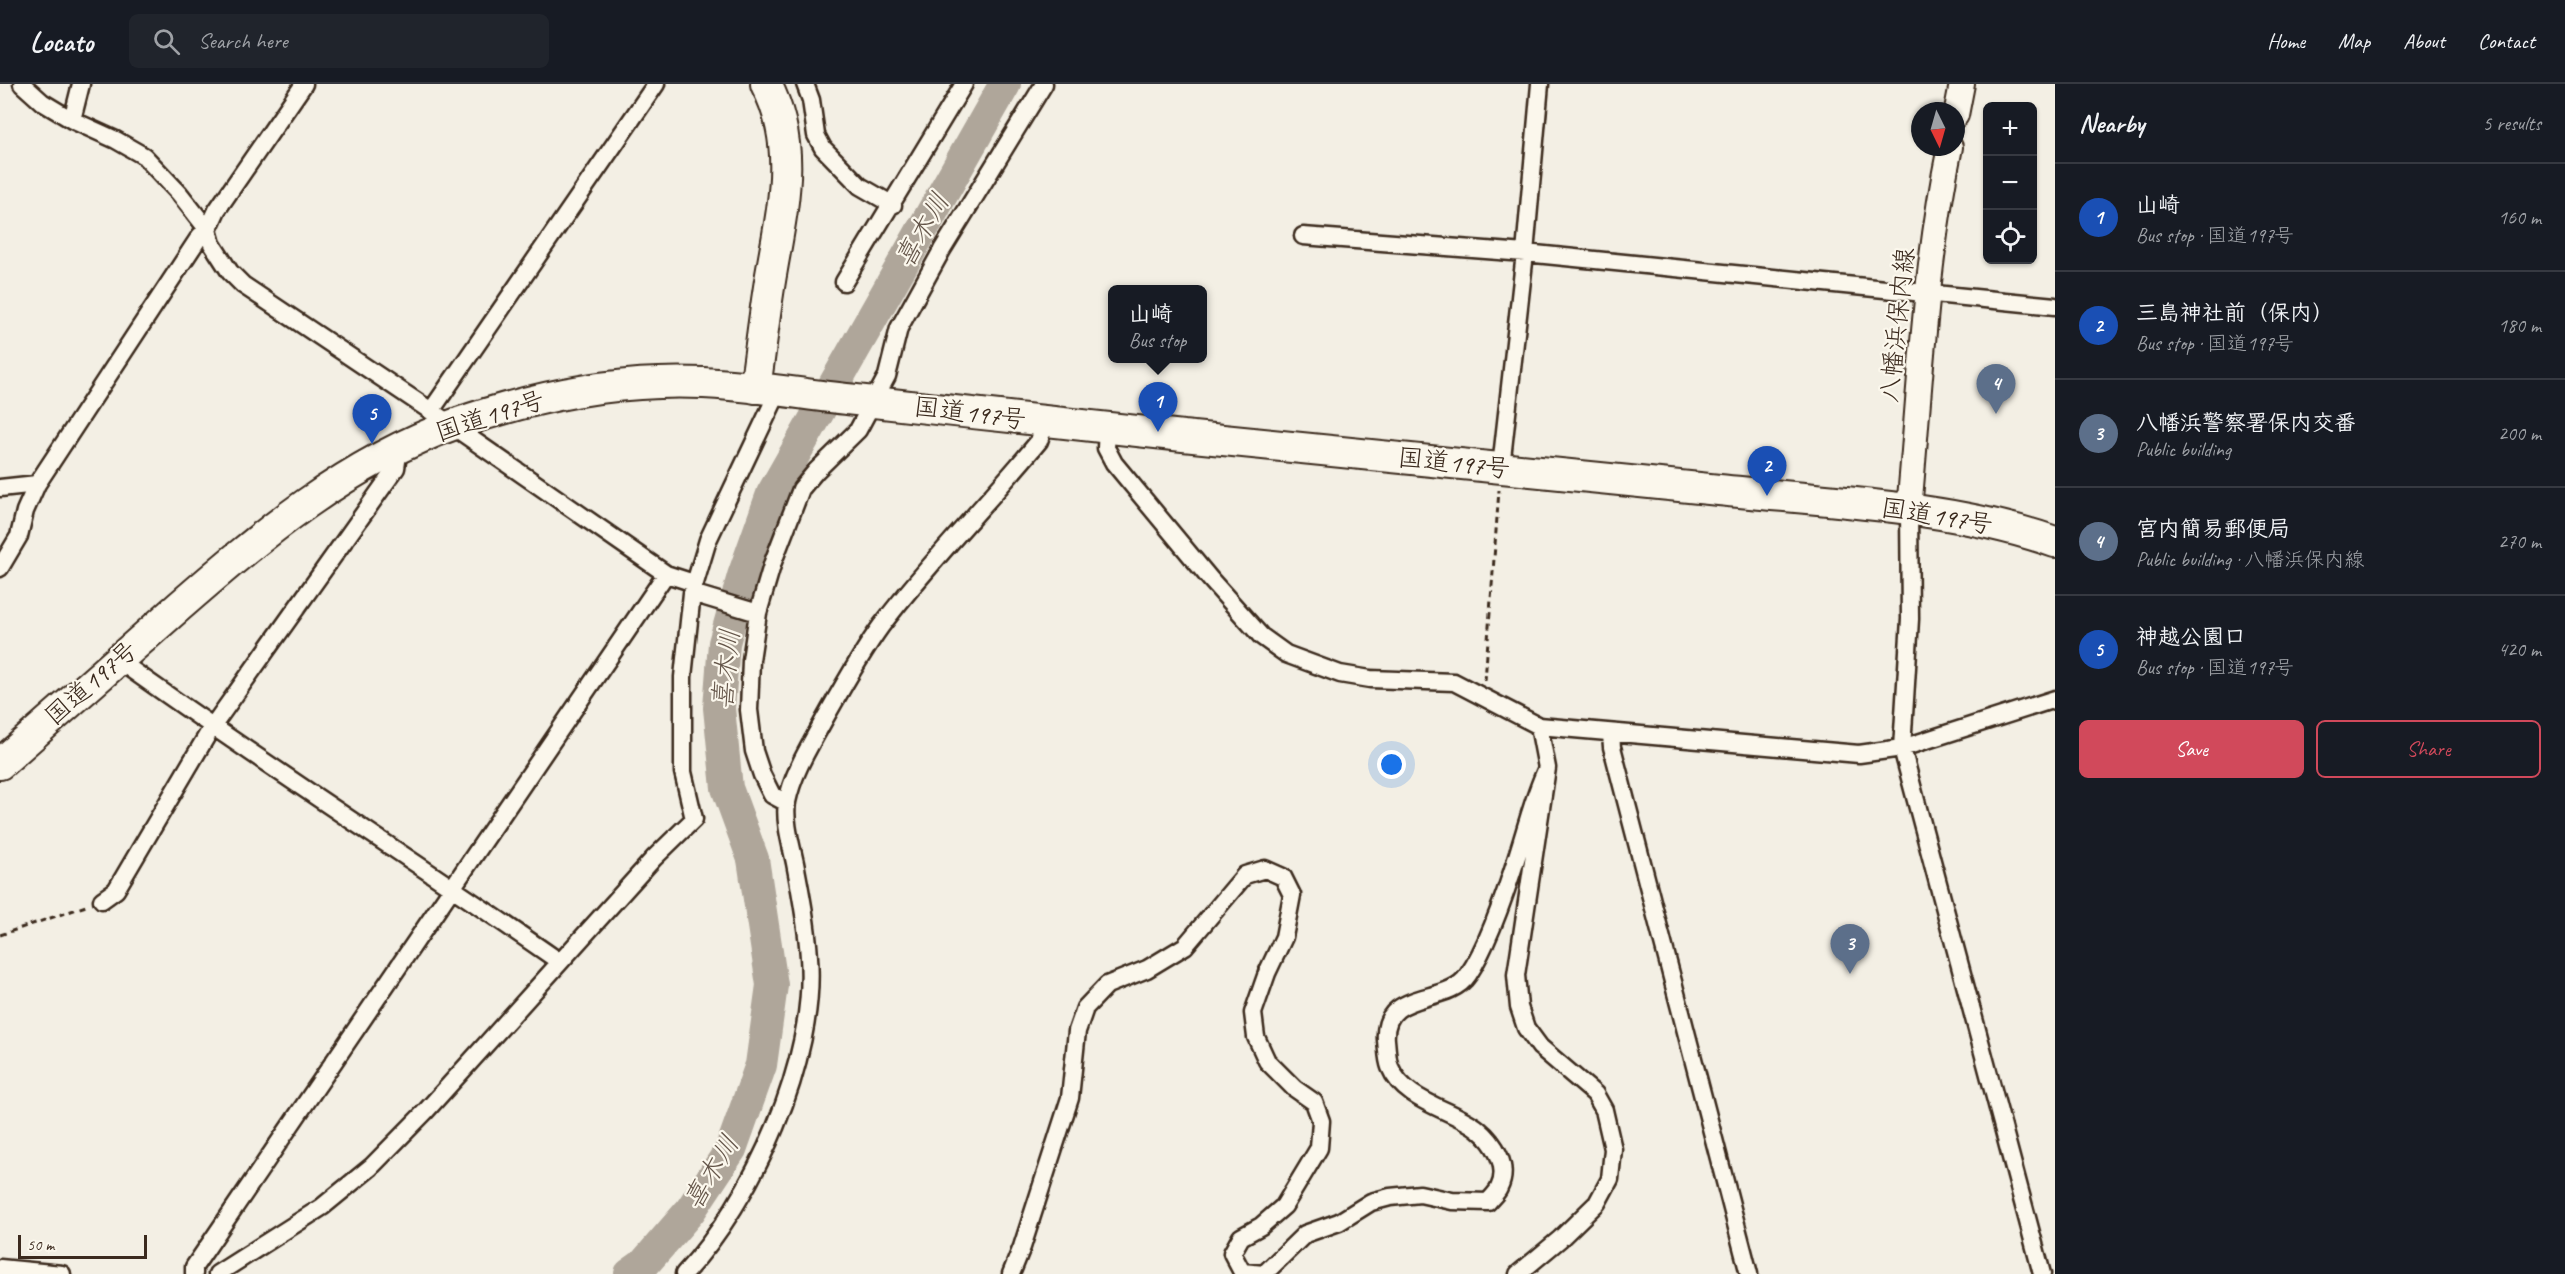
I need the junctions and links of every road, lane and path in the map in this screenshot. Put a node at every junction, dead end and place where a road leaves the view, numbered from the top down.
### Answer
1 (22, 84) edge
2 (81, 84) edge
3 (304, 84) edge
4 (766, 84) edge
5 (805, 84) edge
6 (964, 84) edge
7 (1044, 84) edge
8 (1540, 84) edge
9 (1962, 84) edge
10 (651, 86) edge
11 (1959, 102) edge
12 (72, 120) junction
13 (1948, 156) edge
14 (893, 205) junction
15 (208, 230) junction
16 (1302, 237) dead end
17 (1525, 253) junction
18 (844, 282) dead end
19 (1928, 293) junction
20 (2055, 306) edge
21 (775, 390) junction
22 (866, 401) junction
23 (441, 418) junction
24 (1046, 421) junction
25 (1107, 428) junction
26 (399, 448) junction
27 (1501, 467) junction
28 (37, 484) junction
29 (0, 488) edge
30 (1909, 510) junction
31 (2055, 542) edge
32 (0, 568) edge
33 (666, 574) junction
34 (695, 590) junction
35 (753, 612) junction
36 (118, 660) junction
37 (1484, 696) junction
38 (2055, 699) edge
39 (1539, 726) junction
40 (212, 727) junction
41 (1611, 734) junction
42 (1902, 748) junction
43 (0, 764) edge
44 (1547, 768) junction
45 (787, 803) junction
46 (454, 888) junction
47 (102, 900) joint
48 (0, 935) edge
49 (560, 962) junction
50 (0, 1268) edge
51 (62, 1274) edge
52 (194, 1274) edge
53 (217, 1274) edge
54 (684, 1274) edge
55 (1011, 1274) edge
56 (1518, 1274) edge
57 (1749, 1274) edge
58 (2042, 1274) edge

1 - 12 street
2 - 12 street
3 - 15 street
4 - 21 highway
5 - 14 street
6 - 14 street
7 - 22 street
8 - 17 street
9 - 11 main road
10 - 23 street
12 - 15 street
13 - 19 main road, 八幡浜保内線
14 - 18 street
15 - 23 street
15 - 28 street
16 - 17 street
17 - 19 street
17 - 27 street
19 - 20 street
19 - 30 main road, 八幡浜保内線
21 - 22 highway, 国道197号
21 - 23 highway, 国道197号
21 - 34 street
22 - 24 highway, 国道197号
22 - 35 street
23 - 26 highway, 国道197号
23 - 33 street
24 - 25 highway, 国道197号
24 - 45 street
25 - 27 highway, 国道197号
25 - 37 street
26 - 36 highway, 国道197号
26 - 40 street
27 - 30 highway, 国道197号
27 - 37 path
28 - 29 street
28 - 32 street
30 - 31 highway, 国道197号
30 - 42 street
33 - 34 street
33 - 46 street
34 - 35 street
34 - 49 street
35 - 45 street
36 - 40 street
36 - 43 highway, 国道197号
37 - 39 street
38 - 42 street
39 - 41 street
39 - 44 street
40 - 46 street
40 - 47 street
41 - 42 street
41 - 57 street
42 - 58 street
44 - 55 street
44 - 56 street
45 - 54 street
46 - 49 street
46 - 52 street
47 - 48 path
49 - 53 street
50 - 51 street

